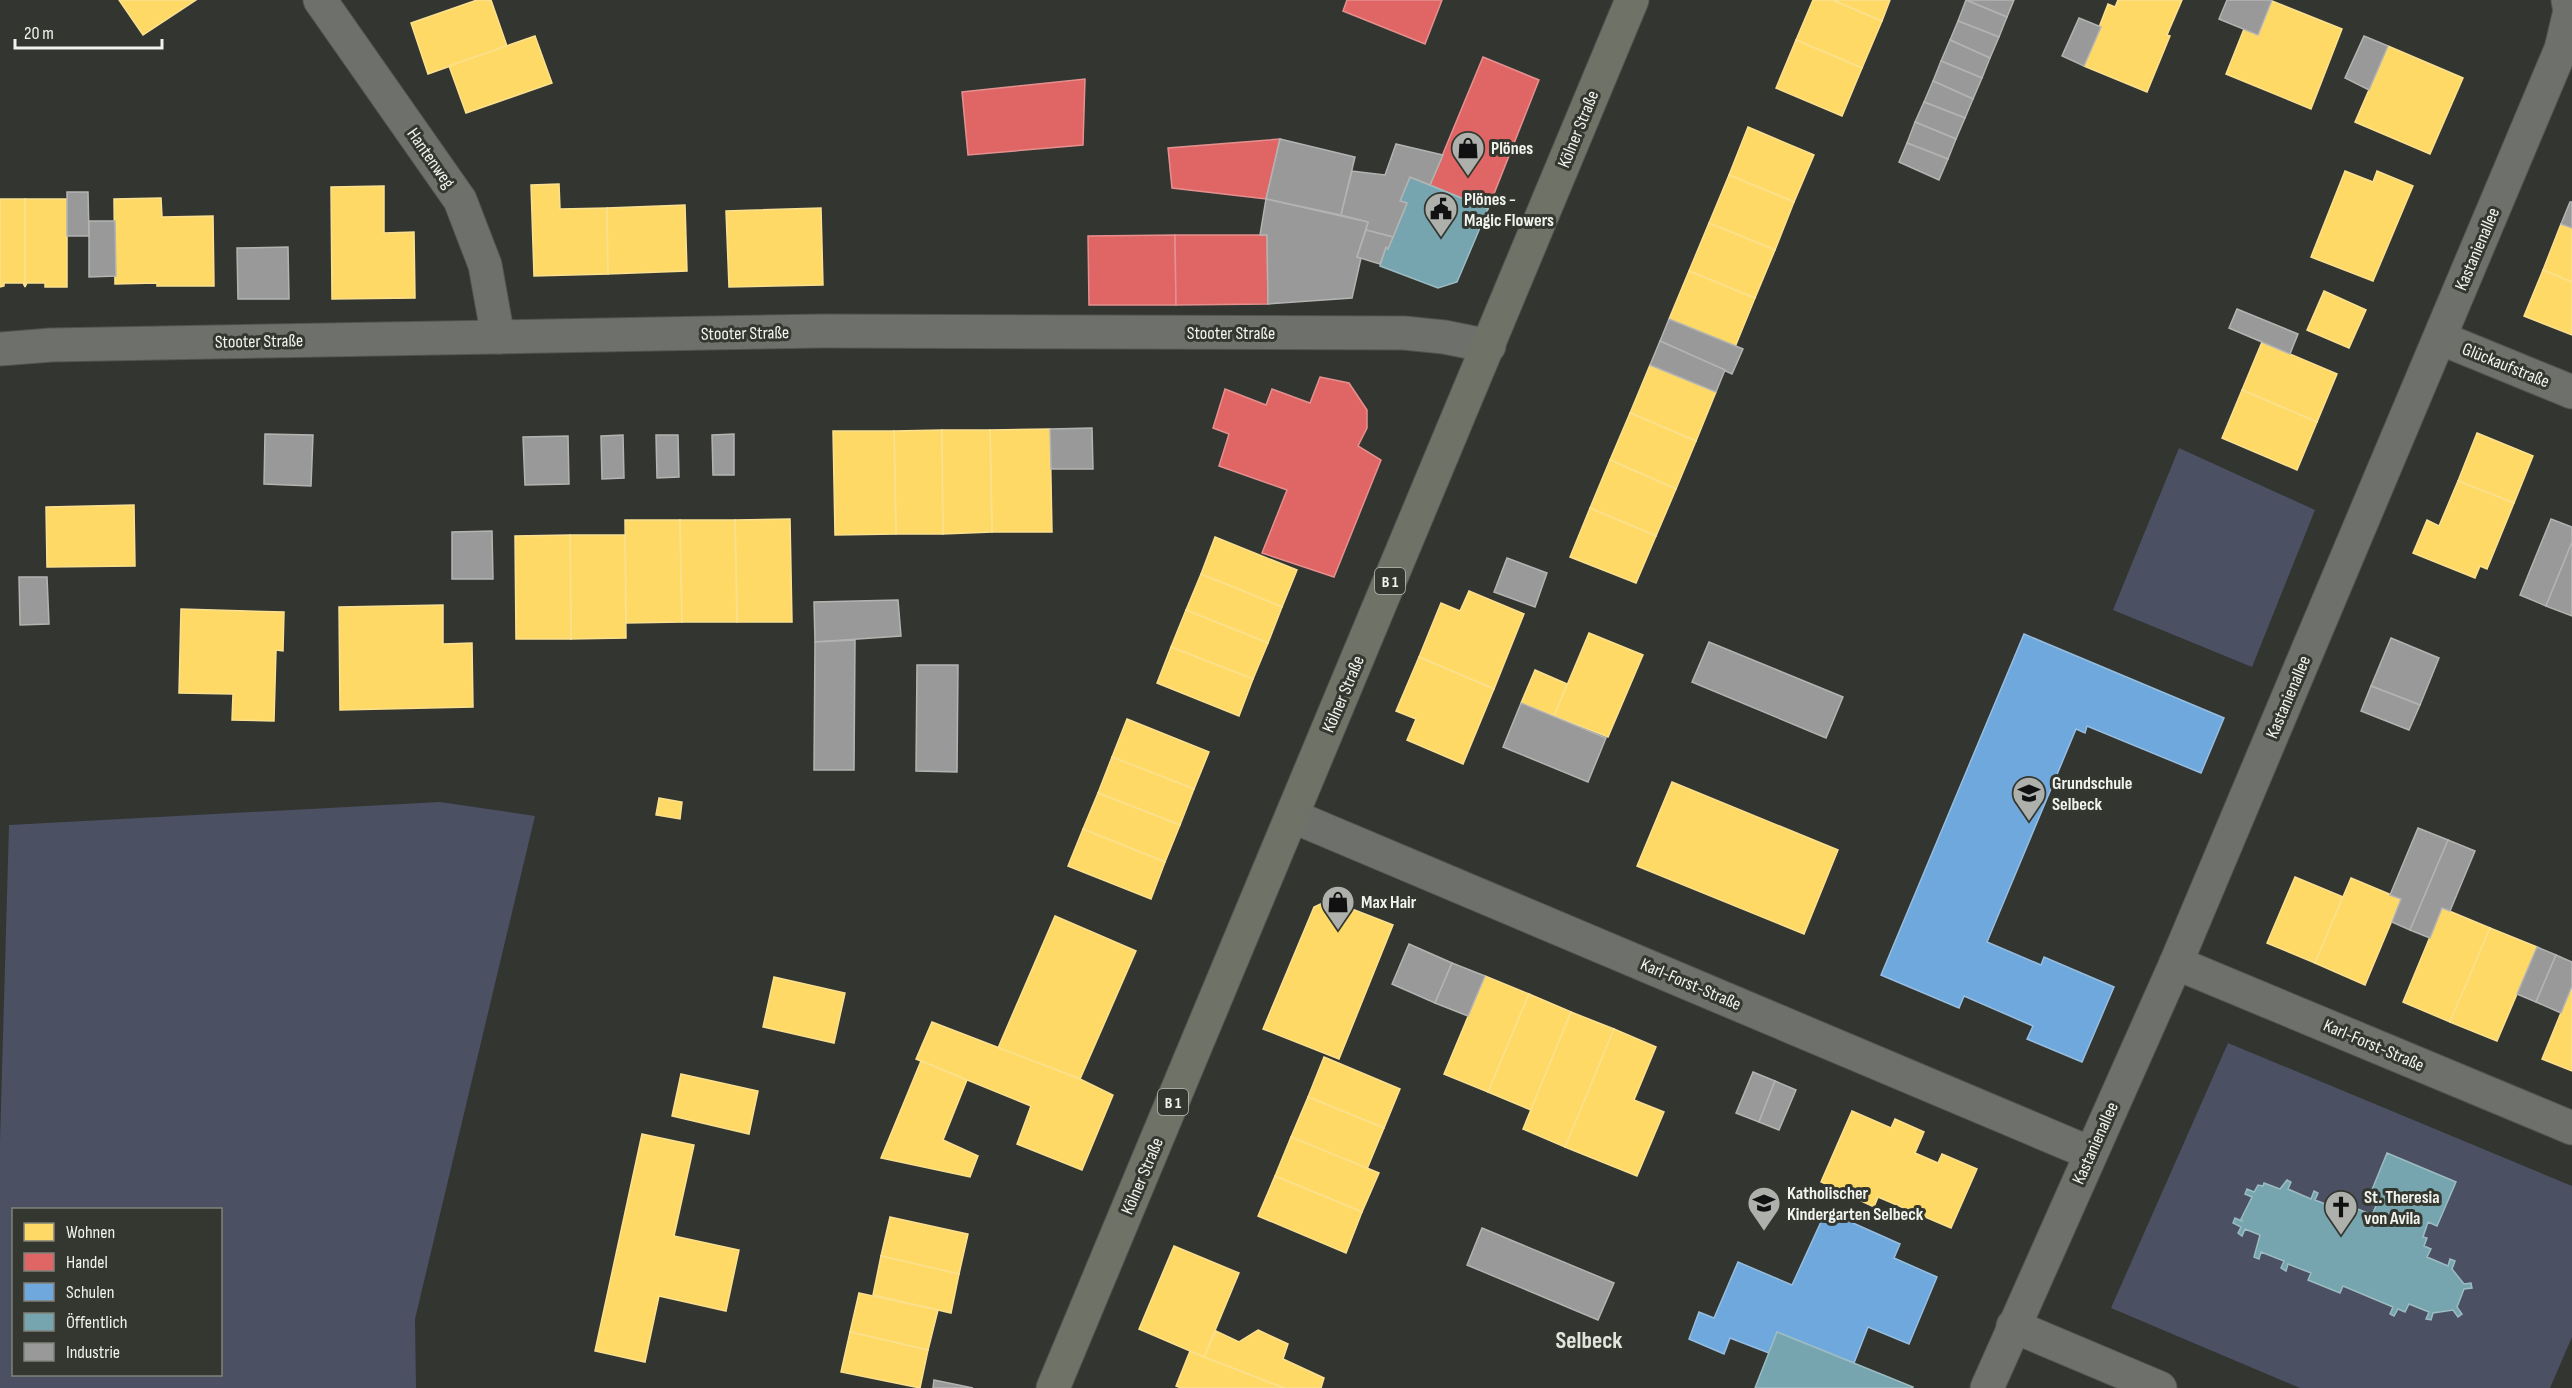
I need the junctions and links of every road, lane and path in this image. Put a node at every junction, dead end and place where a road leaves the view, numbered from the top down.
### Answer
1 (320, 0) edge
2 (1632, 0) edge
3 (2568, 0) edge
4 (498, 337) junction
5 (2440, 338) junction
6 (1489, 346) junction
7 (0, 349) edge
8 (2572, 392) edge
9 (1292, 816) junction
10 (2176, 963) junction
11 (2572, 1128) edge
12 (2090, 1153) junction
13 (2013, 1326) junction
14 (1053, 1388) edge
15 (1987, 1388) edge
16 (2160, 1388) edge

1 - 4 street, Hantenweg
2 - 6 main road, Kölner Straße / B 1
3 - 5 street, Kastanienallee
4 - 6 street, Stooter Straße
4 - 7 street, Stooter Straße
5 - 8 street, Glückaufstraße
5 - 10 street, Kastanienallee
6 - 9 main road, Kölner Straße / B 1
9 - 12 street, Karl-Forst-Straße
9 - 14 main road, Kölner Straße / B 1
10 - 11 street, Karl-Forst-Straße
10 - 12 street, Kastanienallee
12 - 13 street, Kastanienallee
13 - 15 street, Kastanienallee
13 - 16 street

